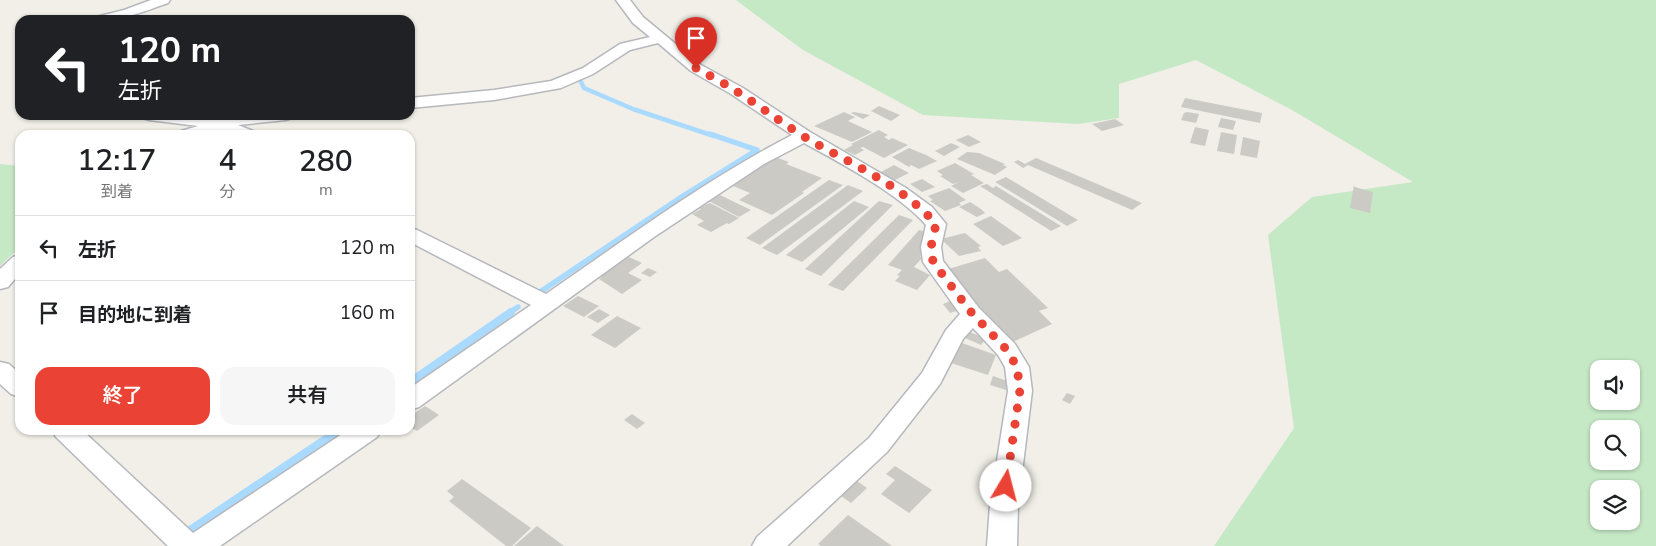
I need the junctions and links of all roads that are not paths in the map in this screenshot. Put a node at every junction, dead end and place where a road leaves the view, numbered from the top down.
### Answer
1 (163, 0) edge
2 (623, 0) edge
3 (121, 15) edge
4 (662, 38) junction
5 (415, 103) edge
6 (192, 120) edge
7 (250, 120) edge
8 (214, 125) junction
9 (200, 130) edge
10 (235, 130) edge
11 (804, 136) junction
12 (415, 237) edge
13 (15, 267) edge
14 (0, 282) edge
15 (547, 304) junction
16 (973, 314) junction
17 (0, 370) edge
18 (15, 384) edge
19 (415, 397) edge
20 (71, 435) edge
21 (360, 435) edge
22 (193, 542) edge
23 (767, 546) edge
24 (1002, 546) edge

1 - 3 street
2 - 4 street
4 - 5 street
4 - 11 street
6 - 8 street
7 - 8 street
8 - 9 street
8 - 10 street
11 - 15 street
11 - 16 street
12 - 15 street
13 - 14 street
15 - 19 street
16 - 23 street
16 - 24 street
17 - 18 street
20 - 22 street
21 - 22 street

